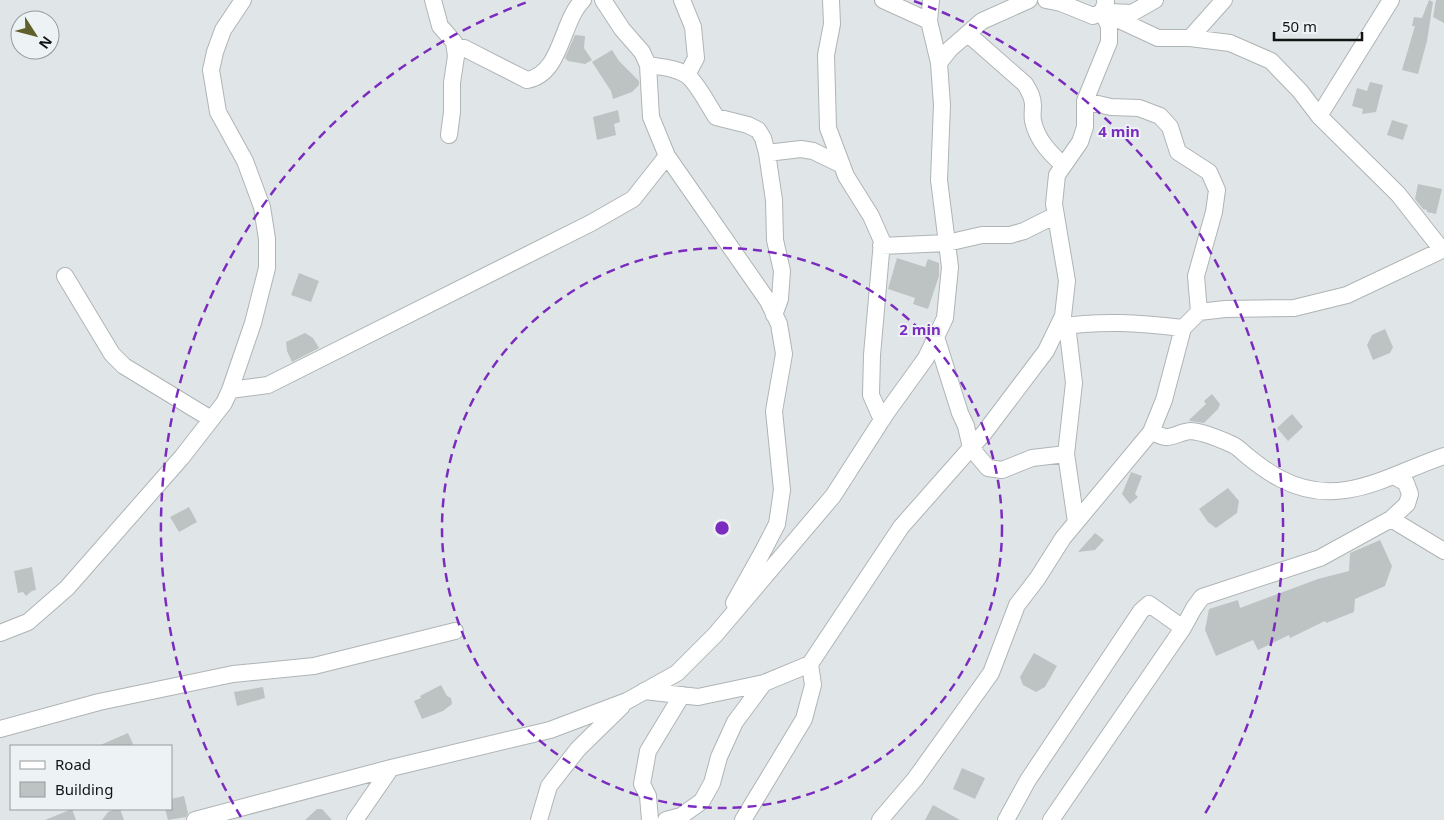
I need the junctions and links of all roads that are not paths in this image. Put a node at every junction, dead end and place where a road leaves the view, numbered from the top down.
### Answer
1 (243, 0) edge
2 (433, 0) edge
3 (583, 0) edge
4 (603, 0) edge
5 (682, 0) edge
6 (830, 0) edge
7 (883, 0) edge
8 (931, 0) edge
9 (1029, 0) edge
10 (1046, 0) edge
11 (1155, 0) edge
12 (1224, 0) edge
13 (1391, 0) edge
14 (1103, 6) edge
15 (930, 21) junction
16 (968, 34) junction
17 (1190, 38) junction
18 (455, 47) junction
19 (939, 63) junction
20 (648, 64) junction
21 (686, 75) junction
22 (1085, 101) junction
23 (1319, 116) junction
24 (448, 135) dead end
25 (767, 153) junction
26 (667, 156) junction
27 (842, 165) junction
28 (1063, 165) junction
29 (1056, 215) junction
30 (947, 243) junction
31 (881, 246) junction
32 (1443, 250) edge
33 (65, 276) dead end
34 (1199, 312) junction
35 (774, 315) junction
36 (1062, 326) junction
37 (1184, 328) junction
38 (936, 337) junction
39 (230, 390) junction
40 (210, 419) junction
41 (882, 420) junction
42 (1150, 432) junction
43 (971, 448) junction
44 (1066, 454) junction
45 (1444, 456) edge
46 (1394, 476) junction
47 (1391, 519) junction
48 (1076, 522) junction
49 (1444, 551) edge
50 (1184, 628) junction
51 (455, 631) dead end
52 (0, 633) edge
53 (715, 635) junction
54 (810, 664) junction
55 (764, 683) junction
56 (644, 691) junction
57 (682, 695) junction
58 (627, 701) junction
59 (0, 729) edge
60 (390, 768) junction
61 (1012, 818) edge
62 (541, 819) edge
63 (195, 820) edge
64 (355, 820) edge
65 (650, 820) edge
66 (666, 820) edge
67 (743, 820) edge
68 (880, 820) edge
69 (1051, 820) edge

1 - 39 street
2 - 18 street
3 - 18 street
4 - 20 street
5 - 21 street
6 - 27 street
7 - 15 street
8 - 15 street
9 - 16 street
10 - 14 street
11 - 14 street
12 - 17 street
13 - 23 street
14 - 17 street
14 - 22 street
15 - 19 street
16 - 19 street
16 - 28 street
17 - 23 street
18 - 24 street
19 - 30 street
20 - 21 street
20 - 26 street
21 - 25 street
22 - 28 street
22 - 34 street
23 - 32 street
25 - 27 street
25 - 35 street
26 - 35 street
26 - 39 street
27 - 31 street
28 - 29 street
29 - 30 street
29 - 36 street
30 - 31 street
30 - 38 street
31 - 41 street
32 - 34 street
33 - 40 street
34 - 37 street
35 - 53 street
36 - 37 street
36 - 43 street
36 - 44 street
37 - 42 street
38 - 41 street
38 - 43 street
39 - 40 street
40 - 52 street
41 - 53 street
42 - 46 street
42 - 48 street
43 - 44 street
43 - 54 street
44 - 48 street
45 - 46 street
46 - 47 street
47 - 49 street
47 - 50 street
48 - 68 street
50 - 61 street
50 - 69 street
51 - 59 street
53 - 56 street
54 - 55 street
54 - 67 street
55 - 57 street
55 - 66 street
56 - 57 street
56 - 58 street
57 - 65 street
58 - 60 street
58 - 62 street
60 - 63 street
60 - 64 street

